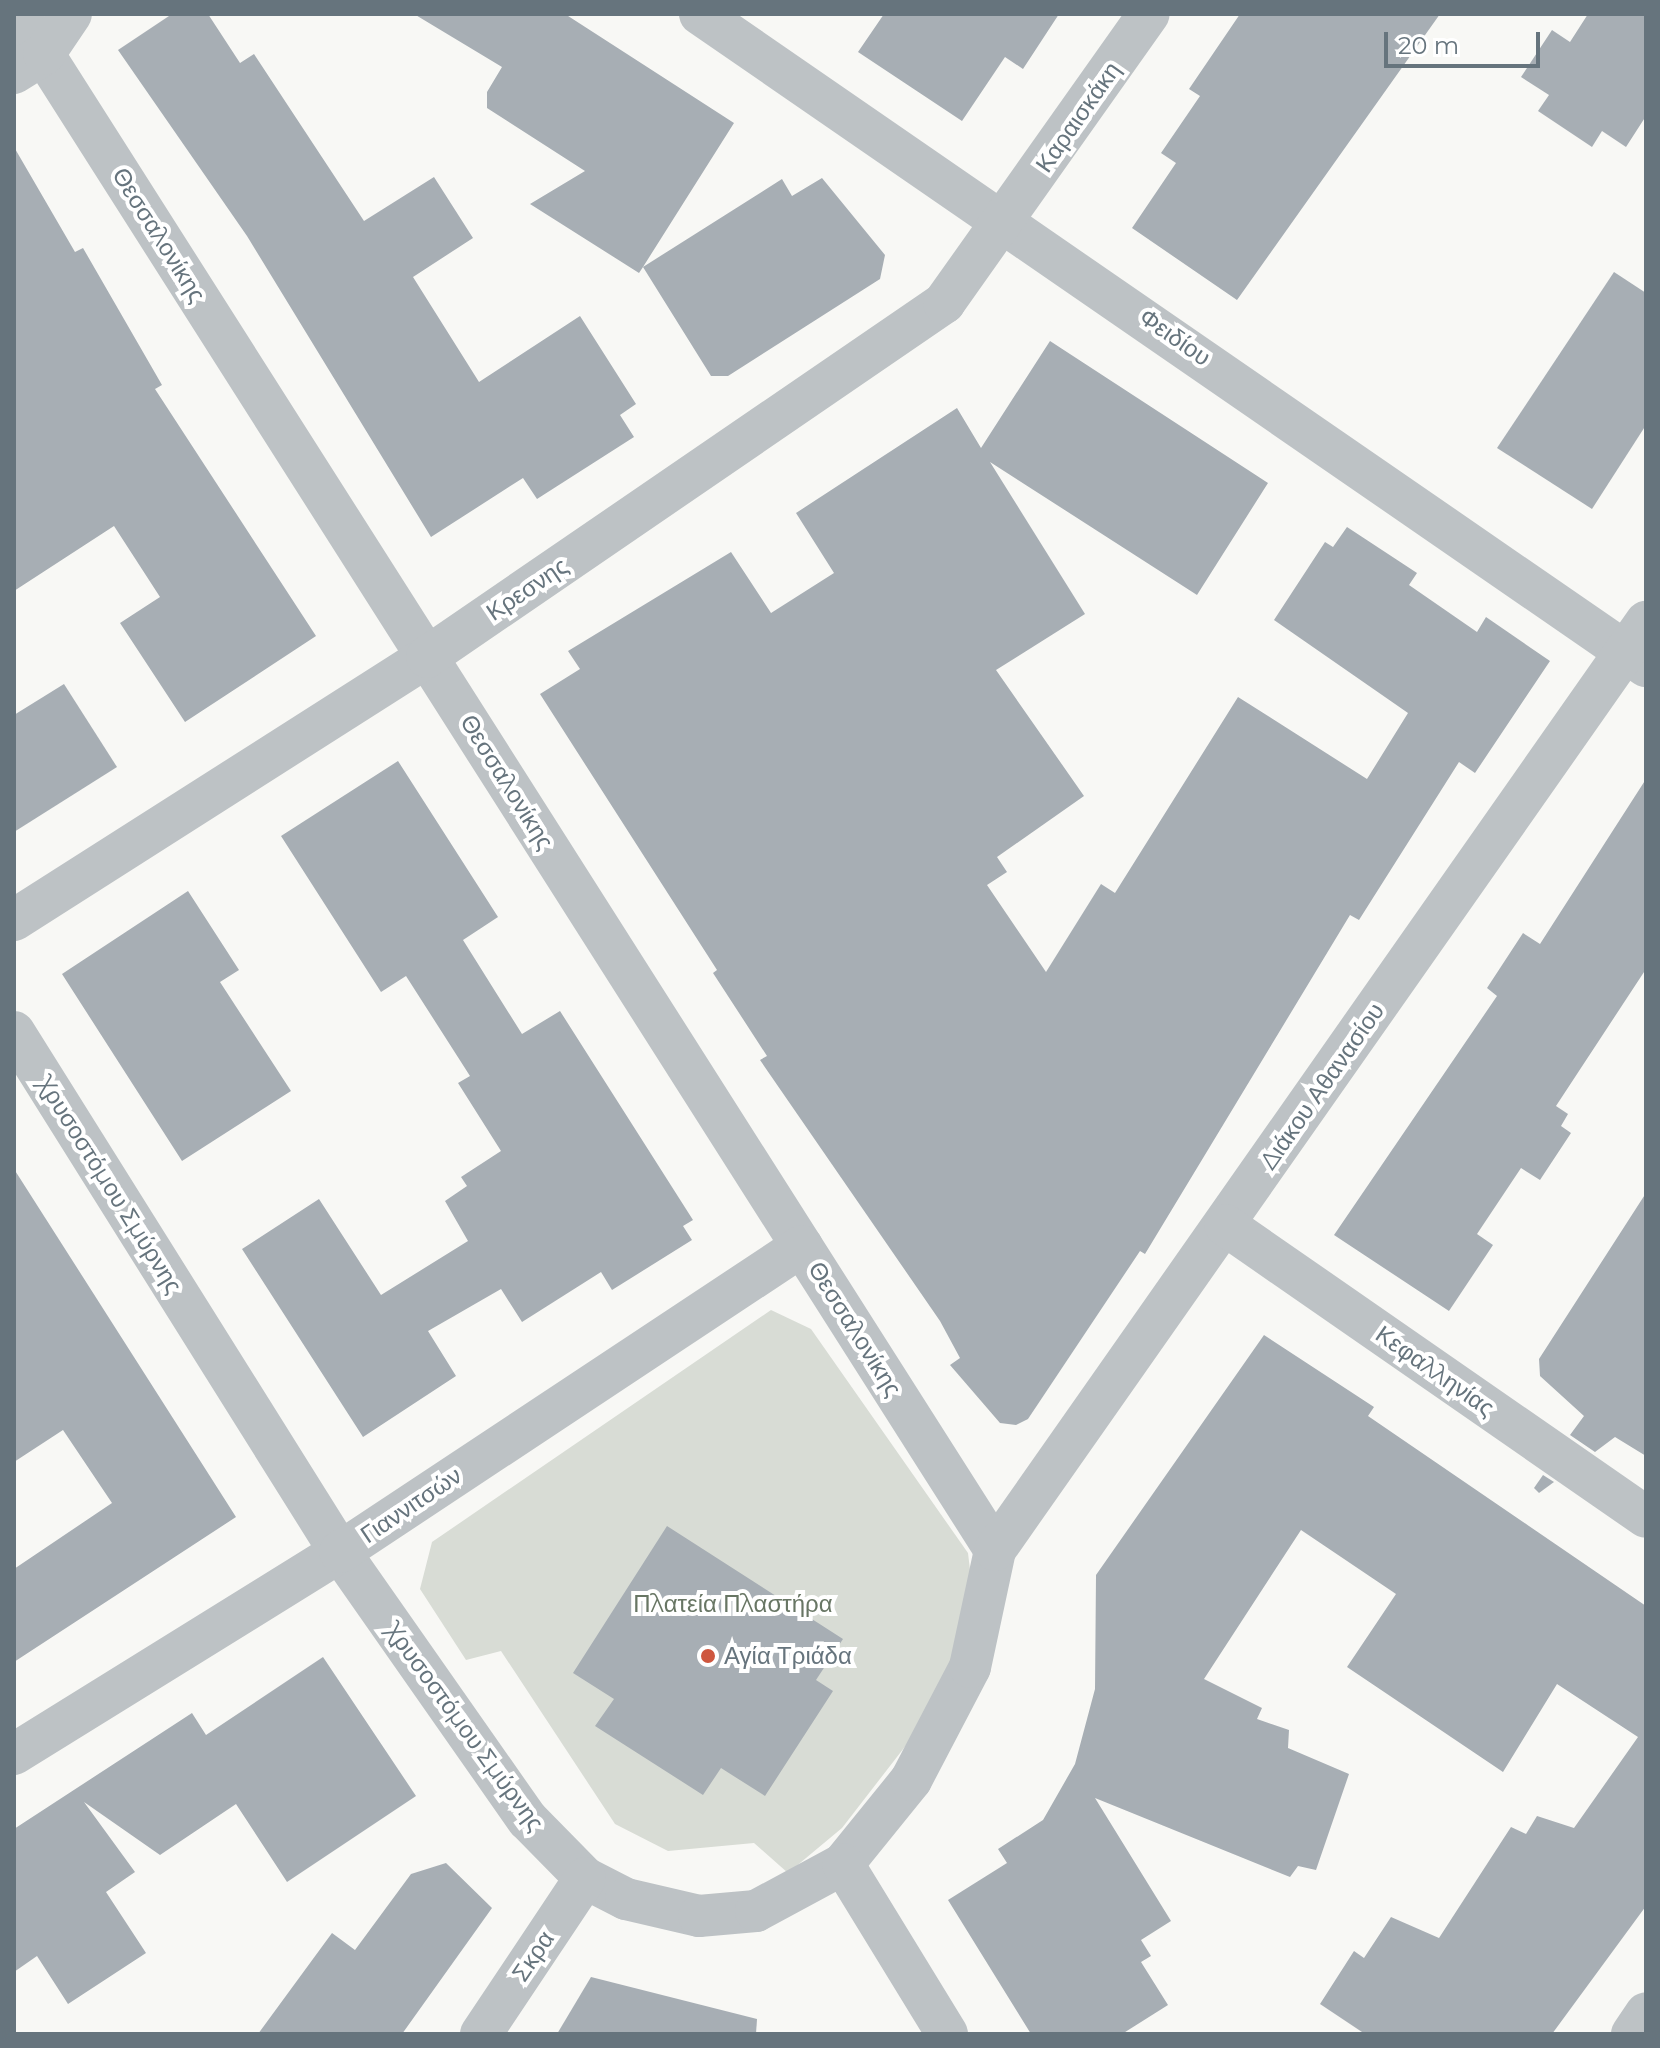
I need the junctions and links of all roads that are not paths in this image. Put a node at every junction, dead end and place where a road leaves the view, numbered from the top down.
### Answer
1 (18, 14) edge
2 (71, 14) edge
3 (700, 14) edge
4 (1149, 14) edge
5 (29, 64) edge
6 (1006, 220) junction
7 (1639, 646) edge
8 (427, 657) junction
9 (14, 920) edge
10 (14, 1032) edge
11 (1225, 1225) junction
12 (802, 1246) junction
13 (1646, 1517) edge
14 (995, 1550) junction
15 (340, 1552) junction
16 (14, 1754) edge
17 (843, 1864) junction
18 (585, 1878) junction
19 (1646, 2013) edge
20 (481, 2034) edge
21 (947, 2034) edge
22 (1632, 2034) edge

1 - 5 street, Θεσσαλονίκης
2 - 5 street
3 - 6 street, Φειδίου
4 - 6 street, Καραισκάκη
5 - 8 street, Θεσσαλονίκης
6 - 7 street, Φειδίου
6 - 8 street, Κρεσνης
7 - 11 street, Διάκου Αθανασίου
8 - 9 street, Κρεσνης
8 - 12 street, Θεσσαλονίκης
10 - 15 street, Χρυσοστόμου Σμύρνης
11 - 13 street, Κεφαλληνίας
11 - 14 street, Διάκου Αθανασίου
12 - 14 street, Θεσσαλονίκης
12 - 15 street, Γιαννιτσών
14 - 17 street, Χρυσοστόμου Σμύρνης
15 - 16 street, Γιαννιτσών
15 - 18 street, Χρυσοστόμου Σμύρνης
17 - 18 street, Χρυσοστόμου Σμύρνης
17 - 21 street
18 - 20 street, Σκρα
19 - 22 street

